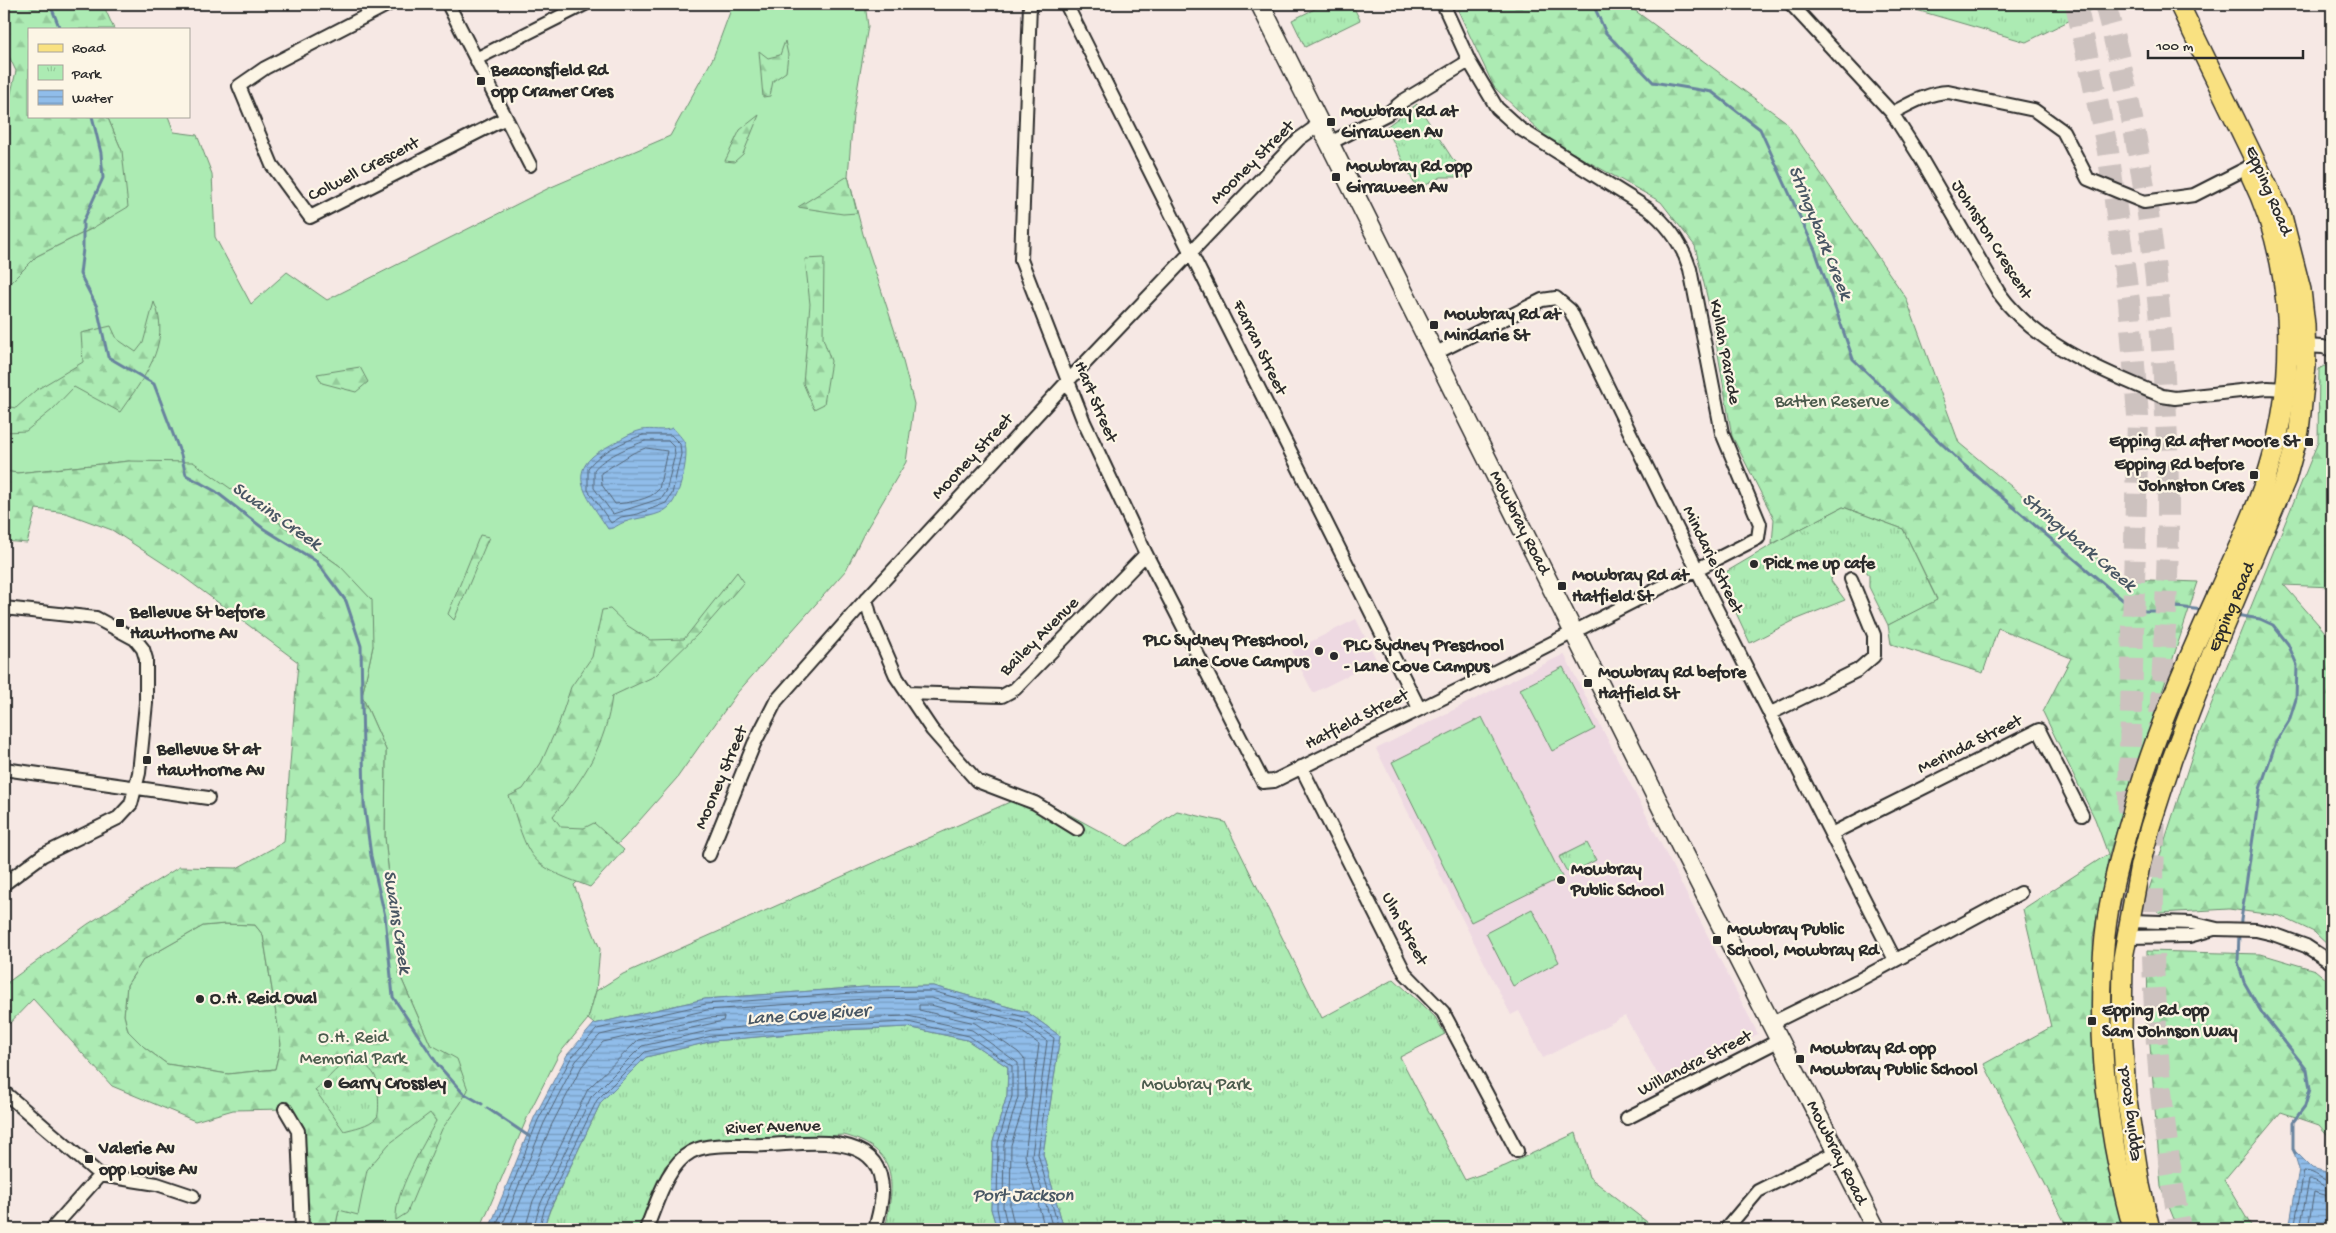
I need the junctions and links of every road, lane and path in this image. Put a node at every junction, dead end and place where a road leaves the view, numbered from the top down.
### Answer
1 (389, 4) edge
2 (448, 4) edge
3 (586, 4) edge
4 (1030, 4) edge
5 (1066, 4) edge
6 (1260, 4) edge
7 (1442, 4) edge
8 (1791, 4) edge
9 (2167, 4) edge
10 (2179, 4) edge
11 (476, 59) junction
12 (1469, 61) junction
13 (1892, 113) junction
14 (506, 118) junction
15 (1320, 124) junction
16 (1330, 143) junction
17 (530, 165) dead end
18 (2247, 168) junction
19 (1191, 251) junction
20 (2297, 346) junction
21 (2332, 350) edge
22 (1434, 354) junction
23 (1067, 382) junction
24 (2285, 389) junction
25 (1146, 554) junction
26 (1698, 570) junction
27 (1851, 579) dead end
28 (866, 599) junction
29 (4, 608) edge
30 (1574, 632) junction
31 (907, 693) junction
32 (1419, 708) junction
33 (1771, 713) junction
34 (1302, 768) junction
35 (4, 769) edge
36 (1263, 782) joint
37 (137, 788) junction
38 (208, 798) dead end
39 (2082, 815) dead end
40 (1077, 829) dead end
41 (1831, 834) junction
42 (709, 855) dead end
43 (4, 884) edge
44 (2020, 893) dead end
45 (2106, 927) junction
46 (2129, 929) junction
47 (1895, 960) junction
48 (2332, 963) edge
49 (1770, 1024) junction
50 (1778, 1041) junction
51 (4, 1092) edge
52 (285, 1109) dead end
53 (1627, 1118) dead end
54 (1517, 1151) dead end
55 (1836, 1152) junction
56 (100, 1175) junction
57 (194, 1196) dead end
58 (52, 1229) edge
59 (302, 1229) edge
60 (646, 1229) edge
61 (875, 1229) edge
62 (1726, 1229) edge
63 (1876, 1229) edge
64 (2132, 1229) edge
65 (2150, 1229) edge

1 - 14 street, Colwell Crescent
2 - 11 street
3 - 11 street
4 - 23 street, Hart Street
5 - 19 street, Farran Street
6 - 15 main road, Mowbray Road
7 - 12 street
8 - 13 street, Johnston Crescent
9 - 18 main road, Epping Road
10 - 20 main road, Epping Road
11 - 14 street
12 - 16 street
12 - 26 street, Kullah Parade
13 - 18 street
13 - 24 street, Johnston Crescent
14 - 17 street
15 - 16 main road, Mowbray Road
15 - 19 street, Mooney Street
16 - 22 main road, Mowbray Road
18 - 20 main road, Epping Road
19 - 23 street, Mooney Street
19 - 32 street, Farran Street
20 - 21 street
20 - 24 main road, Epping Road
20 - 46 main road, Epping Road
22 - 26 street, Mindarie Street
22 - 30 main road, Mowbray Road
23 - 25 street, Hart Street
23 - 28 street, Mooney Street
24 - 45 main road, Epping Road
25 - 31 street, Bailey Avenue
25 - 36 street, Hart Street
26 - 30 street, Kullah Parade
26 - 33 street, Mindarie Street
27 - 33 street
28 - 31 street
28 - 42 street, Mooney Street
29 - 37 street
30 - 32 street, Hatfield Street
30 - 49 main road, Mowbray Road
31 - 40 street
32 - 34 street, Hatfield Street
33 - 41 street, Mindarie Street
34 - 36 street, Hatfield Street
34 - 54 street, Ulm Street
35 - 37 street
37 - 38 street
37 - 43 street
39 - 41 street, Merinda Street
41 - 47 street, Mindarie Street
44 - 47 street, Willandra Street
45 - 46 main road
45 - 64 main road, Epping Road
46 - 48 street
46 - 65 main road, Epping Road
47 - 49 street, Willandra Street
49 - 50 main road, Mowbray Road
50 - 53 street, Willandra Street
50 - 55 main road, Mowbray Road
51 - 56 street
52 - 59 street
55 - 62 street
55 - 63 main road, Mowbray Road
56 - 57 street
56 - 58 street
60 - 61 street, River Avenue

